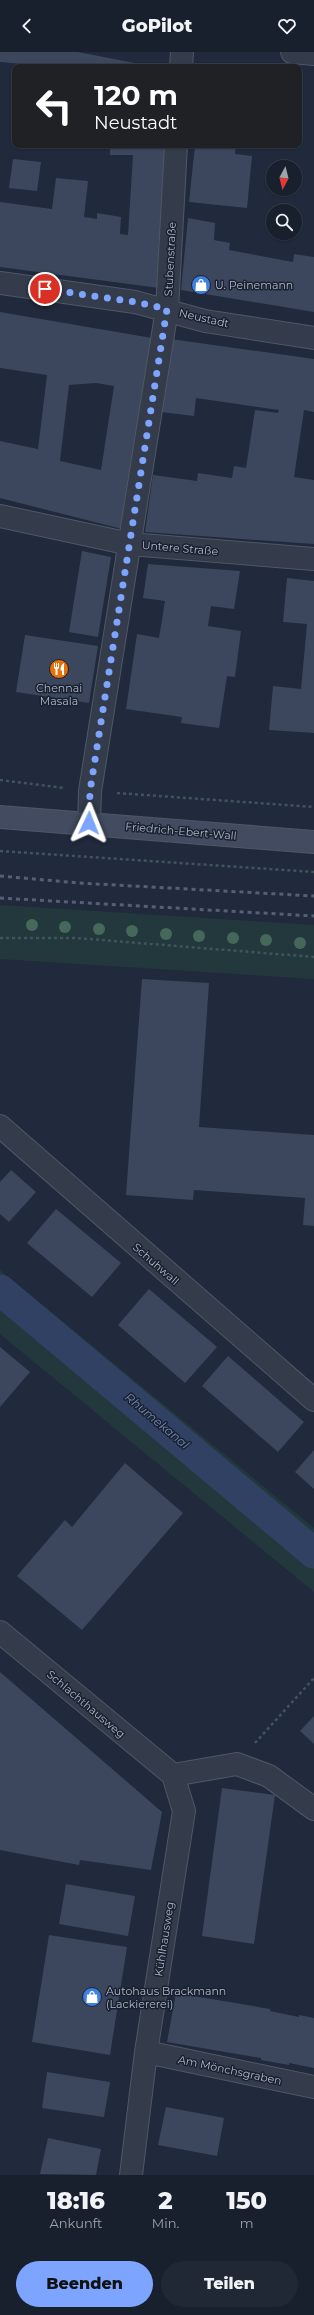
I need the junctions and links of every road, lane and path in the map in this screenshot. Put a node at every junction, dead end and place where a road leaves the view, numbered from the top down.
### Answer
1 (182, 52) edge
2 (292, 52) edge
3 (314, 54) edge
4 (181, 64) edge
5 (176, 148) edge
6 (0, 283) edge
7 (167, 309) junction
8 (314, 338) edge
9 (0, 516) edge
10 (130, 544) junction
11 (314, 559) edge
12 (0, 780) edge
13 (90, 791) junction
14 (314, 807) edge
15 (0, 817) edge
16 (89, 823) junction
17 (314, 842) edge
18 (0, 851) edge
19 (314, 872) edge
20 (0, 938) edge
21 (314, 957) edge
22 (0, 1126) edge
23 (314, 1400) edge
24 (0, 1632) edge
25 (314, 1678) edge
26 (237, 1764) junction
27 (173, 1775) junction
28 (314, 1809) edge
29 (146, 2052) junction
30 (314, 2087) edge
31 (131, 2175) edge

1 - 4 street
2 - 3 street
5 - 7 street, Stubenstraße
6 - 7 street, Neustadt
7 - 8 street, Neustadt
7 - 10 street, Stubenstraße
9 - 10 street, Untere Straße
10 - 11 street, Untere Straße
10 - 13 street, Stubenstraße
12 - 13 path
13 - 14 path
13 - 16 street, Stubenstraße
15 - 16 main road, Friedrich-Ebert-Wall
16 - 17 main road, Friedrich-Ebert-Wall
18 - 19 path
20 - 21 path
22 - 23 street, Schuhwall
24 - 27 street, Schlachthausweg
25 - 26 path
26 - 27 street
26 - 28 street
27 - 29 street, Kühlhausweg
29 - 30 street, Am Mönchsgraben
29 - 31 street, Kühlhausweg

